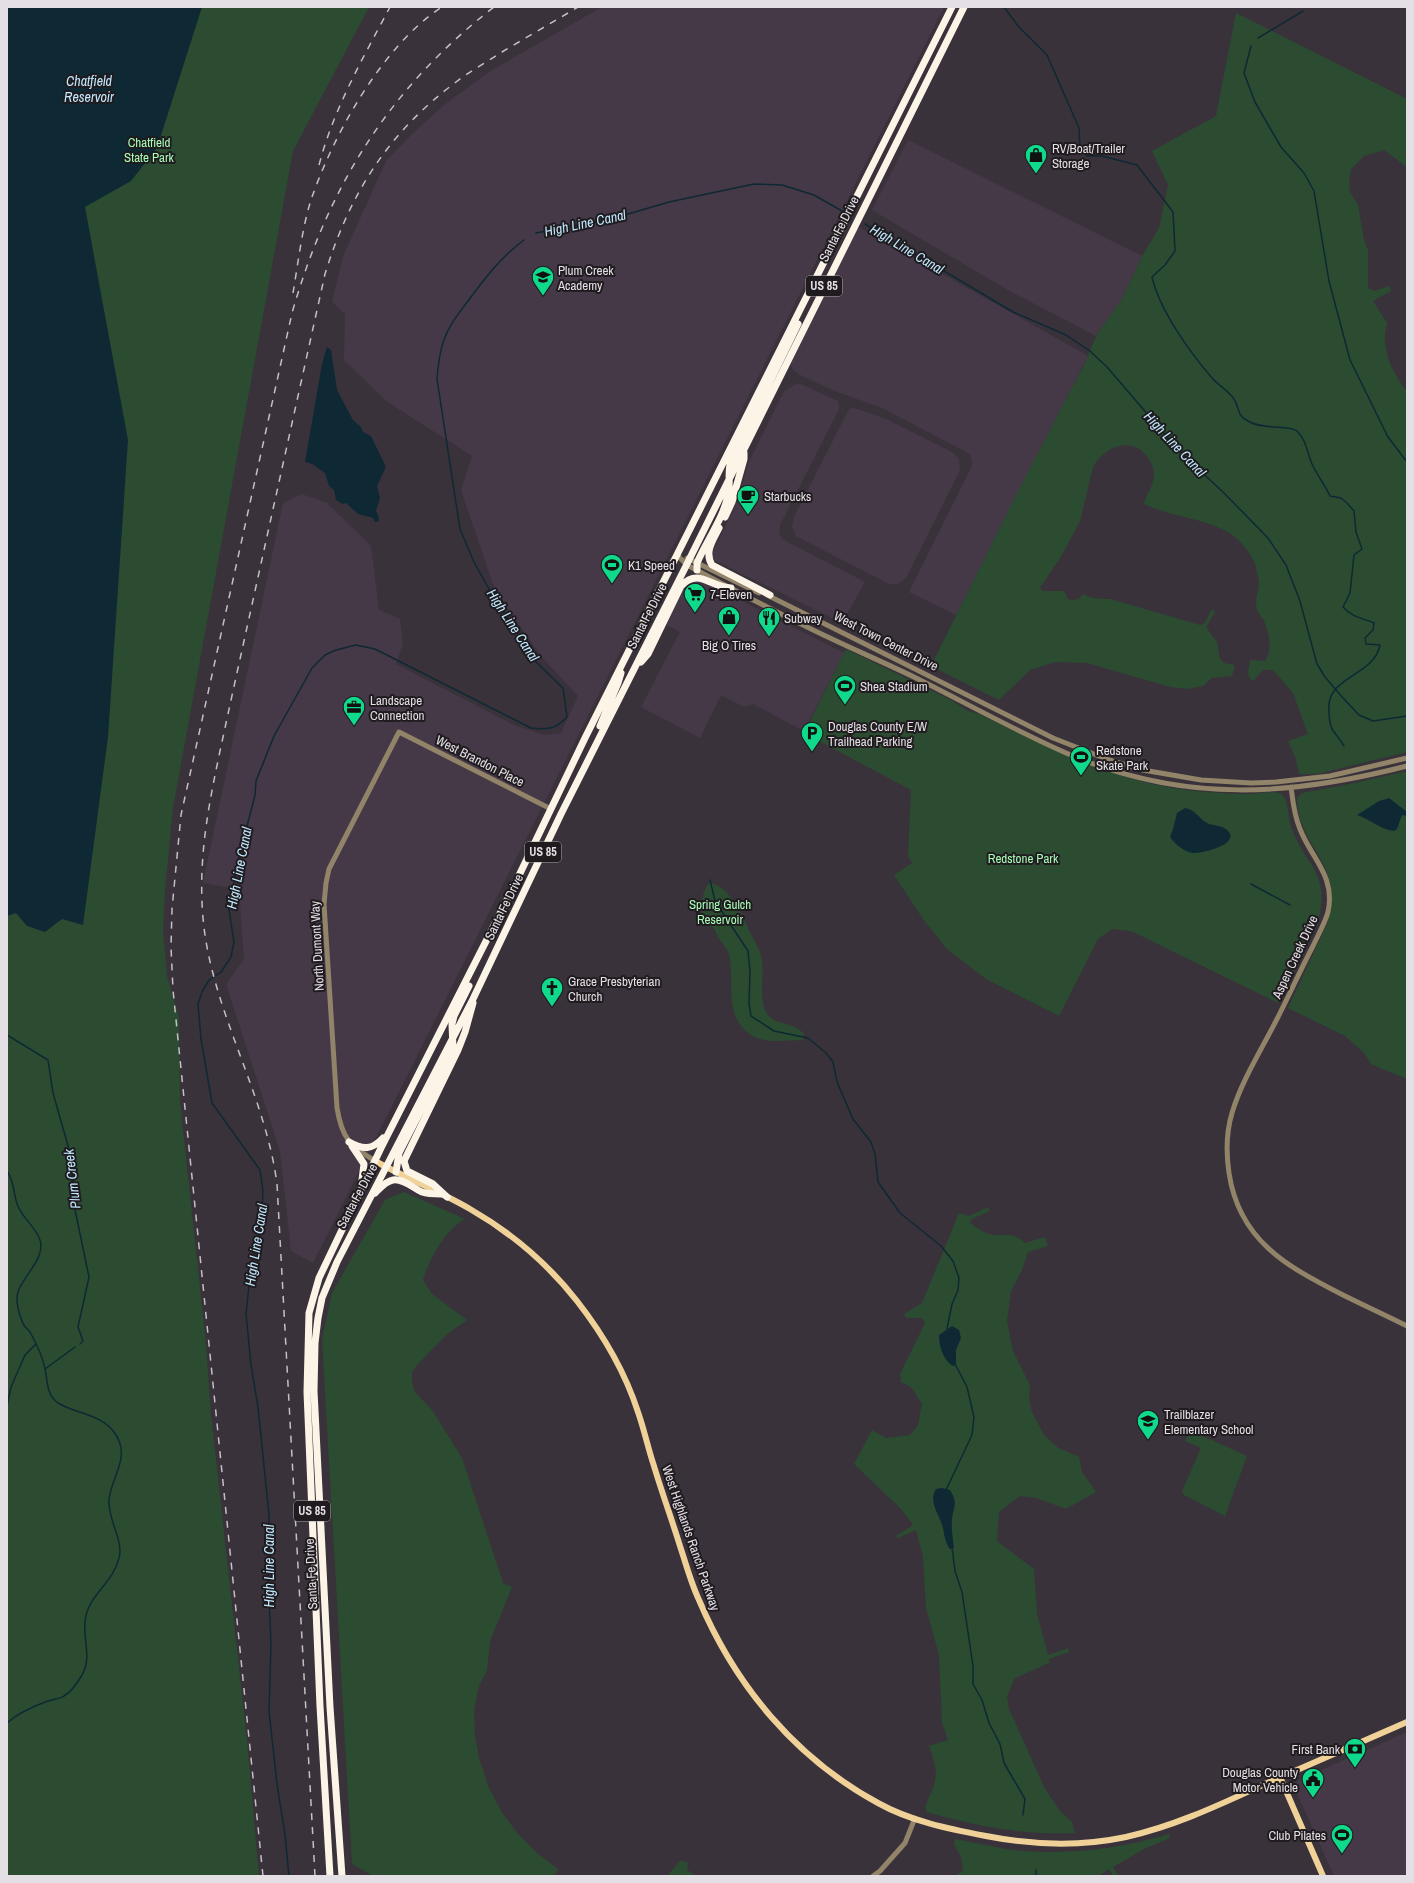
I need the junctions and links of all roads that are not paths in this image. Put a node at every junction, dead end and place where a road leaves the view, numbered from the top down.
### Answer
1 (952, 7) edge
2 (964, 7) edge
3 (919, 72) junction
4 (920, 96) junction
5 (815, 279) junction
6 (744, 449) junction
7 (729, 480) junction
8 (677, 555) junction
9 (688, 562) junction
10 (697, 566) junction
11 (731, 588) junction
12 (770, 595) junction
13 (624, 661) junction
14 (634, 669) junction
15 (399, 732) joint
16 (1407, 758) edge
17 (1407, 766) edge
18 (1291, 780) junction
19 (1291, 789) junction
20 (551, 809) junction
21 (550, 838) junction
22 (519, 877) junction
23 (473, 999) junction
24 (453, 1036) junction
25 (391, 1128) junction
26 (351, 1144) junction
27 (375, 1161) junction
28 (386, 1167) junction
29 (396, 1172) junction
30 (444, 1196) junction
31 (357, 1198) junction
32 (368, 1201) junction
33 (1407, 1326) edge
34 (1407, 1722) edge
35 (1280, 1778) junction
36 (915, 1818) junction
37 (330, 1876) edge
38 (342, 1876) edge
39 (873, 1876) edge
40 (1323, 1876) edge

1 - 3 highway, Santa Fe Drive / US 85
2 - 4 highway, Santa Fe Drive / US 85
3 - 4 highway
3 - 5 highway, Santa Fe Drive / US 85
4 - 6 highway, Santa Fe Drive / US 85
5 - 7 highway
5 - 8 highway, Santa Fe Drive / US 85
6 - 7 highway, Santa Fe Drive / US 85
6 - 12 highway
7 - 9 highway, Santa Fe Drive / US 85
7 - 10 highway
8 - 9 street, West Town Center Drive
8 - 13 highway, Santa Fe Drive / US 85
9 - 10 street, West Town Center Drive
9 - 14 highway, Santa Fe Drive / US 85
10 - 11 street, West Town Center Drive
10 - 12 street, West Town Center Drive
11 - 14 highway
11 - 19 street, West Town Center Drive
12 - 18 street, West Town Center Drive
13 - 20 highway, Santa Fe Drive / US 85
13 - 21 highway
14 - 21 highway, Santa Fe Drive / US 85
15 - 20 street, West Brandon Place
15 - 26 street, North Dumont Way
16 - 18 street, West Town Center Drive
17 - 19 street, West Town Center Drive
18 - 19 street, Aspen Creek Drive
19 - 33 street, Aspen Creek Drive
20 - 22 highway, Santa Fe Drive / US 85
21 - 23 highway, Santa Fe Drive / US 85
22 - 24 highway
22 - 25 highway, Santa Fe Drive / US 85
23 - 24 highway, Santa Fe Drive / US 85
23 - 30 highway
24 - 28 highway, Santa Fe Drive / US 85
24 - 29 highway
25 - 26 highway
25 - 27 highway, Santa Fe Drive / US 85
26 - 27 street
26 - 31 highway
27 - 28 main road, West Highlands Ranch Parkway
27 - 31 highway, Santa Fe Drive / US 85
28 - 29 main road, West Highlands Ranch Parkway
28 - 32 highway, Santa Fe Drive / US 85
29 - 30 main road, West Highlands Ranch Parkway
30 - 32 highway
30 - 36 main road, West Highlands Ranch Parkway
31 - 37 highway, Santa Fe Drive / US 85
32 - 38 highway, Santa Fe Drive / US 85
34 - 35 main road, West Highlands Ranch Parkway
35 - 36 main road, West Highlands Ranch Parkway
35 - 40 main road
36 - 39 street

